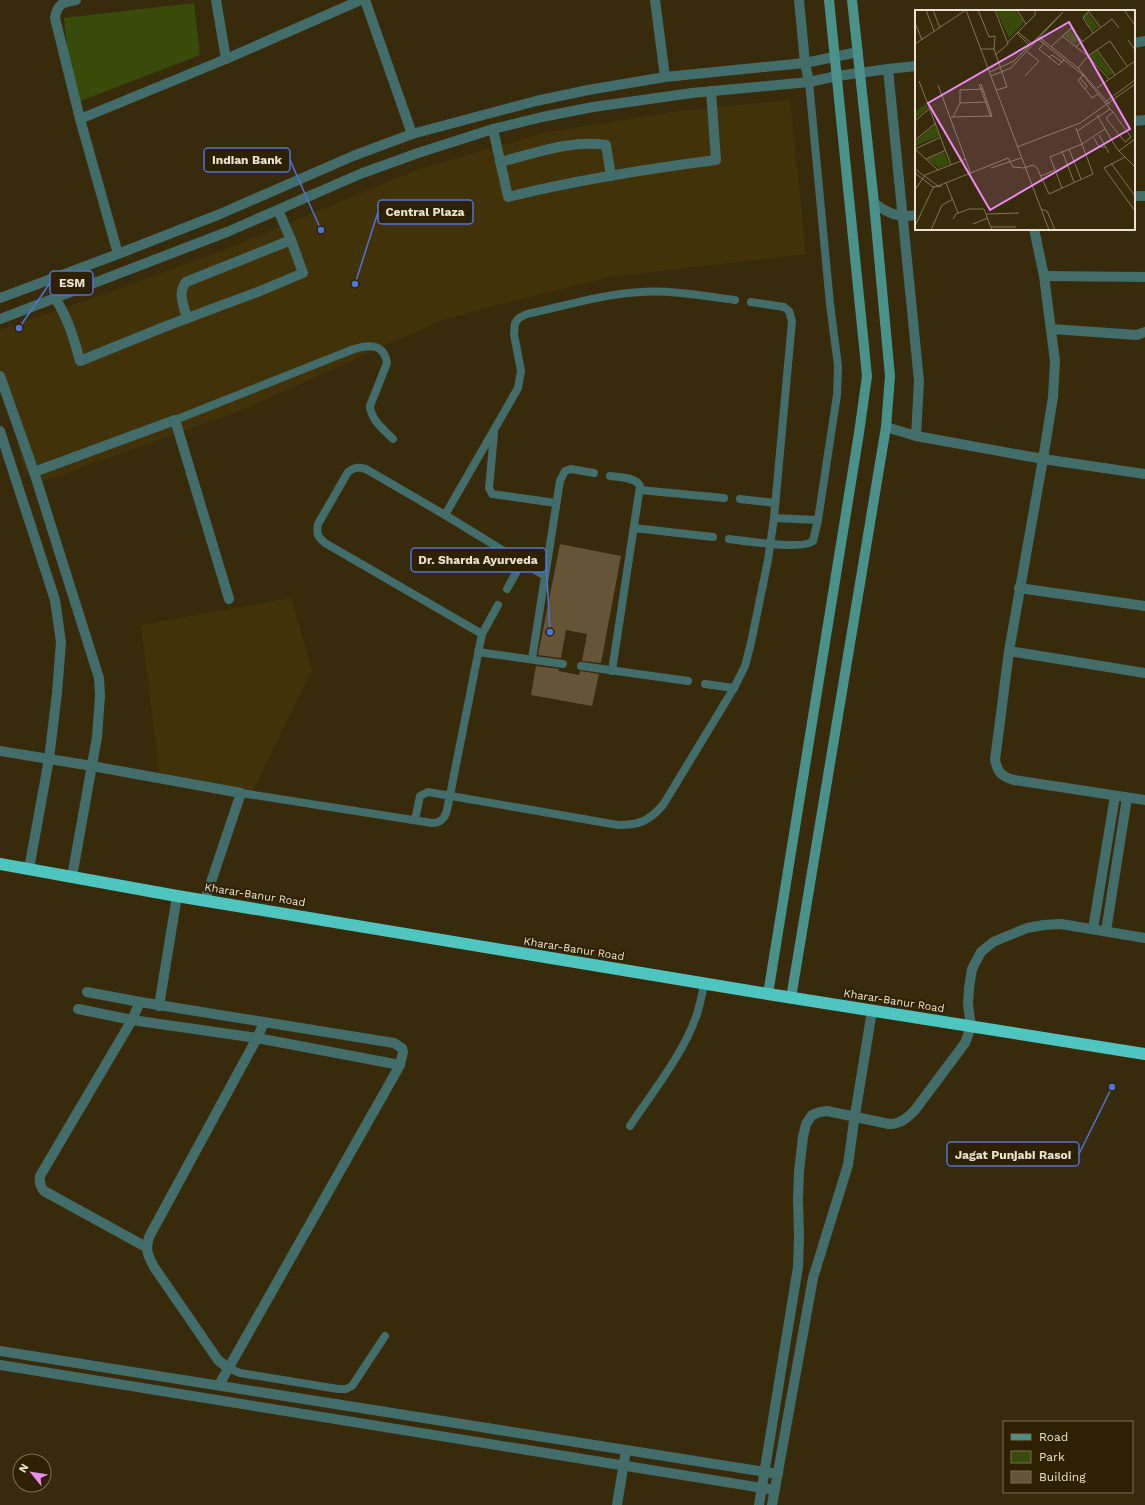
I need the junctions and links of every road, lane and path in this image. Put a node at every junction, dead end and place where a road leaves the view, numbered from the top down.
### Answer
1 (76, 0) edge
2 (216, 0) edge
3 (361, 0) edge
4 (365, 0) edge
5 (654, 0) edge
6 (799, 0) edge
7 (829, 0) edge
8 (852, 0) edge
9 (1145, 41) edge
10 (1135, 43) edge
11 (858, 52) junction
12 (835, 57) junction
13 (226, 59) junction
14 (805, 63) junction
15 (915, 66) edge
16 (888, 69) junction
17 (860, 72) junction
18 (837, 76) junction
19 (664, 77) junction
20 (809, 82) junction
21 (711, 91) junction
22 (80, 119) junction
23 (1145, 120) edge
24 (1135, 121) edge
25 (493, 129) junction
26 (412, 134) junction
27 (500, 162) junction
28 (611, 176) junction
29 (874, 203) junction
30 (278, 210) junction
31 (915, 215) edge
32 (904, 217) junction
33 (1034, 230) edge
34 (291, 240) junction
35 (118, 254) junction
36 (1044, 276) junction
37 (1145, 277) edge
38 (0, 298) edge
39 (55, 298) junction
40 (735, 300) dead end
41 (751, 302) dead end
42 (187, 318) junction
43 (0, 319) edge
44 (1052, 329) junction
45 (1145, 332) edge
46 (0, 376) edge
47 (175, 420) junction
48 (886, 427) junction
49 (0, 431) edge
50 (494, 431) junction
51 (916, 436) junction
52 (393, 439) dead end
53 (1042, 459) junction
54 (34, 472) junction
55 (594, 473) dead end
56 (1145, 474) edge
57 (610, 476) dead end
58 (640, 490) junction
59 (724, 498) dead end
60 (740, 499) dead end
61 (775, 502) junction
62 (556, 503) junction
63 (445, 515) junction
64 (774, 518) junction
65 (818, 520) junction
66 (634, 528) junction
67 (713, 537) dead end
68 (730, 539) dead end
69 (770, 544) junction
70 (522, 562) junction
71 (545, 576) junction
72 (1019, 588) junction
73 (507, 589) dead end
74 (228, 599) dead end
75 (498, 605) dead end
76 (1145, 606) edge
77 (482, 634) junction
78 (1009, 651) junction
79 (478, 652) junction
80 (532, 659) junction
81 (563, 664) dead end
82 (581, 666) dead end
83 (612, 671) junction
84 (1145, 673) edge
85 (688, 682) dead end
86 (705, 684) dead end
87 (734, 688) junction
88 (0, 752) edge
89 (49, 759) junction
90 (92, 766) junction
91 (240, 793) junction
92 (450, 795) junction
93 (1115, 796) junction
94 (1127, 798) junction
95 (1145, 800) edge
96 (415, 820) junction
97 (0, 864) edge
98 (29, 869) junction
99 (72, 877) junction
100 (177, 896) junction
101 (204, 900) junction
102 (1093, 929) junction
103 (1106, 931) junction
104 (1145, 938) edge
105 (704, 984) junction
106 (87, 992) dead end
107 (768, 994) junction
108 (791, 998) junction
109 (140, 1002) junction
110 (159, 1006) junction
111 (78, 1009) dead end
112 (872, 1011) junction
113 (132, 1020) junction
114 (264, 1023) junction
115 (971, 1027) junction
116 (257, 1038) junction
117 (1145, 1054) edge
118 (400, 1065) junction
119 (855, 1117) junction
120 (630, 1126) dead end
121 (146, 1247) junction
122 (385, 1336) dead end
123 (0, 1351) edge
124 (0, 1364) edge
125 (81, 1364) junction
126 (228, 1368) junction
127 (79, 1377) junction
128 (219, 1385) junction
129 (626, 1450) junction
130 (624, 1465) junction
131 (764, 1472) junction
132 (778, 1474) junction
133 (762, 1487) junction
134 (775, 1490) junction
135 (617, 1505) edge
136 (759, 1505) edge
137 (772, 1505) edge

1 - 22 street
2 - 13 street
3 - 13 street
4 - 26 street
5 - 19 street
6 - 14 street
7 - 12 main road
8 - 11 main road
9 - 10 street
11 - 12 street
11 - 17 main road
12 - 14 street
12 - 18 main road
13 - 22 street
14 - 19 street
14 - 20 street
15 - 16 street
16 - 17 street
16 - 32 street
17 - 18 street
17 - 29 main road
18 - 20 street
18 - 107 main road
19 - 26 street
20 - 21 street
20 - 65 lane
21 - 25 street
21 - 28 street
22 - 35 street
23 - 24 street
25 - 27 street
25 - 30 street
26 - 35 street
27 - 28 street
27 - 28 street
29 - 32 street
29 - 48 main road
30 - 34 street
30 - 39 street
31 - 32 street
32 - 51 street
33 - 36 street
34 - 42 street
34 - 42 street
35 - 38 street
36 - 37 street
36 - 44 street
39 - 42 street
39 - 43 street
40 - 50 lane
41 - 61 lane
44 - 45 street
44 - 53 street
46 - 54 street
47 - 52 lane
47 - 54 street
47 - 74 street
48 - 51 street
48 - 108 main road
49 - 89 street
50 - 62 lane
50 - 63 lane
51 - 53 street
53 - 56 street
53 - 72 street
54 - 90 street
55 - 62 lane
57 - 58 lane
58 - 59 lane
58 - 66 lane
60 - 61 lane
61 - 64 lane
62 - 71 lane
63 - 70 lane
63 - 77 lane
64 - 65 lane
64 - 69 lane
65 - 69 lane
66 - 67 lane
66 - 83 lane
68 - 69 lane
69 - 87 lane
70 - 71 lane
70 - 73 lane
71 - 80 lane
72 - 76 street
72 - 78 street
75 - 77 lane
77 - 79 lane
78 - 84 street
78 - 93 street
79 - 80 lane
79 - 92 lane
80 - 81 lane
82 - 83 lane
83 - 85 lane
86 - 87 lane
87 - 92 lane
88 - 89 street
89 - 90 street
89 - 98 street
90 - 91 street
90 - 99 street
91 - 96 lane
91 - 101 street
92 - 96 lane
92 - 96 lane
93 - 94 street
93 - 102 street
94 - 95 street
94 - 103 street
97 - 98 highway, Kharar-Banur Road
98 - 99 highway, Kharar-Banur Road
99 - 100 highway, Kharar-Banur Road
100 - 101 highway, Kharar-Banur Road
100 - 110 street
101 - 105 highway, Kharar-Banur Road
102 - 103 street
102 - 115 street
103 - 104 street
105 - 107 highway, Kharar-Banur Road
105 - 120 lane
106 - 109 street
107 - 108 highway, Kharar-Banur Road
108 - 112 highway, Kharar-Banur Road
109 - 110 street
109 - 113 street
110 - 114 street
111 - 113 street
112 - 115 highway, Kharar-Banur Road
112 - 119 street
113 - 116 street
113 - 121 street
114 - 116 street
114 - 118 street
115 - 117 highway, Kharar-Banur Road
115 - 119 street
116 - 118 street
116 - 121 street
118 - 126 street
119 - 131 street
119 - 132 street
121 - 126 street
122 - 126 lane
123 - 125 street
124 - 127 street
125 - 127 street
125 - 128 street
126 - 128 street
127 - 130 street
128 - 129 street
129 - 130 street
129 - 131 street
130 - 133 street
130 - 135 street
131 - 132 street
131 - 133 street
132 - 134 street
133 - 134 street
133 - 136 street
134 - 137 street

